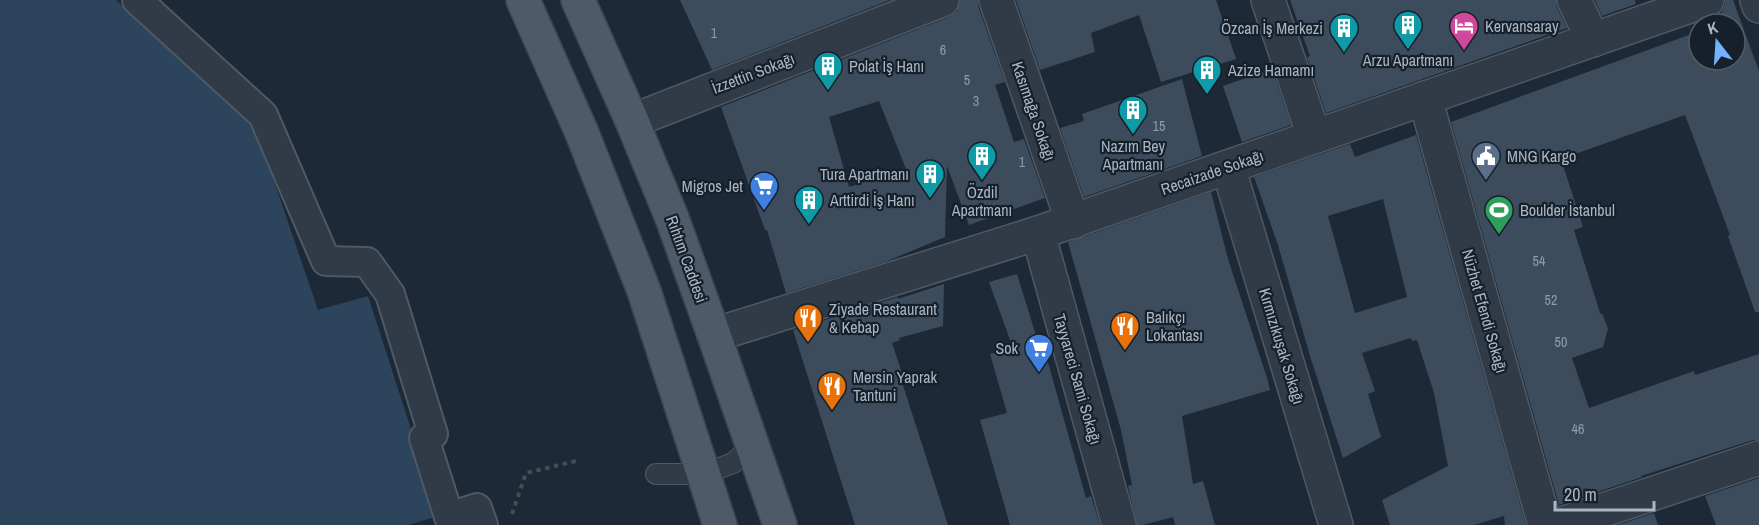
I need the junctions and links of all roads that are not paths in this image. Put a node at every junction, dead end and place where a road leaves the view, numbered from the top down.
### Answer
1 (137, 0) edge
2 (523, 0) edge
3 (578, 0) edge
4 (942, 0) edge
5 (996, 0) edge
6 (1268, 0) edge
7 (1574, 0) edge
8 (1707, 0) edge
9 (1757, 0) edge
10 (1759, 6) edge
11 (1593, 40) junction
12 (1425, 98) junction
13 (632, 121) junction
14 (1314, 136) junction
15 (1228, 167) junction
16 (1072, 222) junction
17 (1038, 233) junction
18 (714, 335) junction
19 (752, 447) junction
20 (1759, 458) edge
21 (656, 474) dead end
22 (704, 474) junction
23 (493, 522) edge
24 (720, 525) edge
25 (780, 525) edge
26 (1119, 525) edge
27 (1336, 525) edge
28 (1545, 525) edge
29 (1558, 525) edge

1 - 23 street
2 - 22 main road
3 - 13 main road, Rıhtım Caddesi
4 - 13 street, İzzettin Sokağı
5 - 16 street, Kasımağa Sokağı
6 - 14 street
7 - 11 street
8 - 11 street, Recaizade Sokağı
9 - 10 street
11 - 12 street, Recaizade Sokağı
12 - 14 street, Recaizade Sokağı
12 - 28 street, Nüzhet Efendi Sokağı
13 - 18 main road, Rıhtım Caddesi
14 - 15 street, Recaizade Sokağı
15 - 16 street, Recaizade Sokağı
15 - 27 street, Kırmızıkuşak Sokağı
16 - 17 street, Recaizade Sokağı
17 - 18 street, Recaizade Sokağı
17 - 26 street, Tayyareci Sami Sokağı
18 - 19 main road, Rıhtım Caddesi
19 - 22 lane
19 - 25 main road, Rıhtım Caddesi
20 - 29 street
21 - 22 lane
22 - 24 main road

